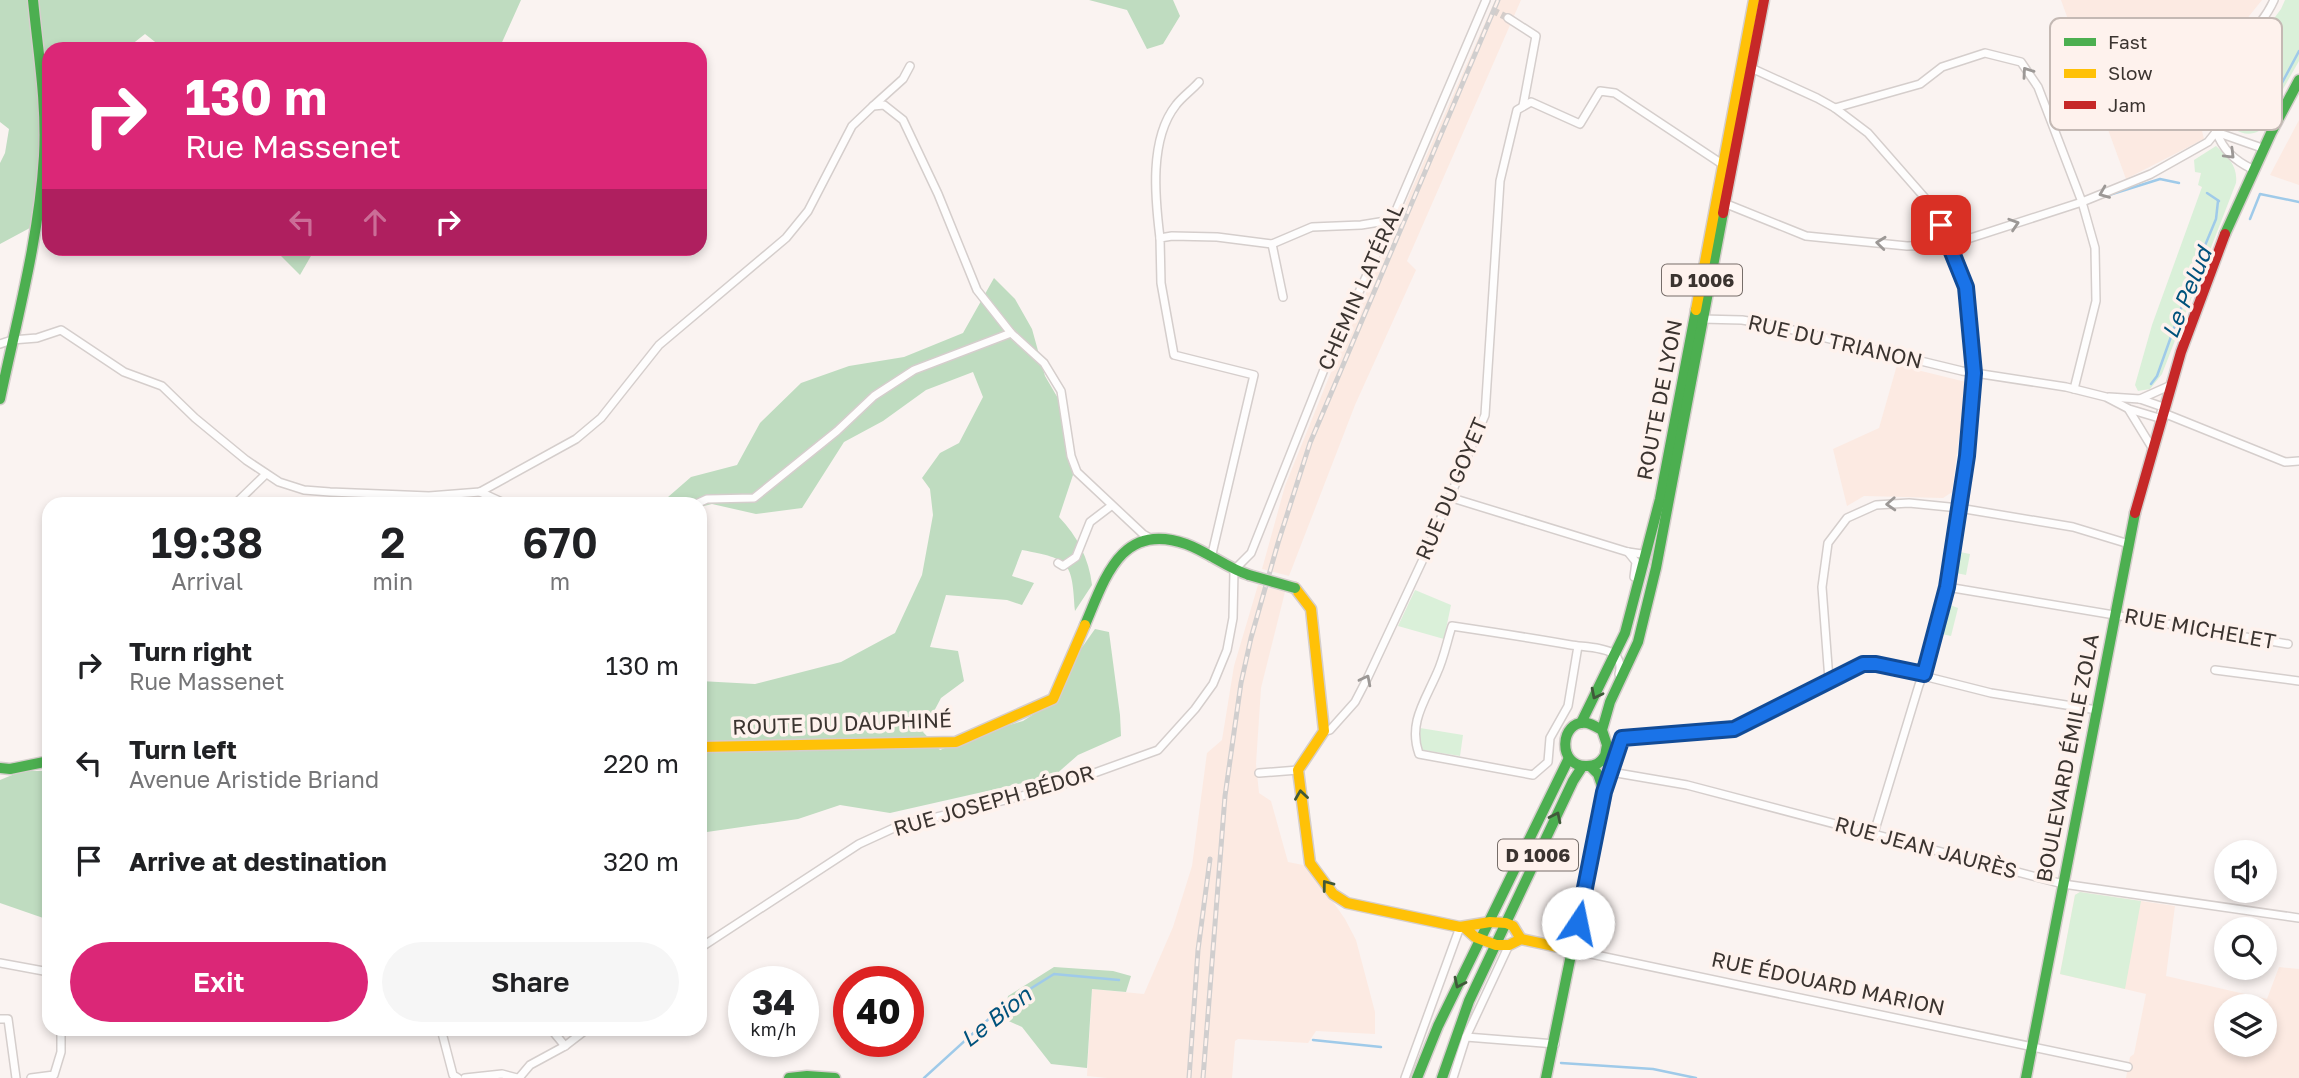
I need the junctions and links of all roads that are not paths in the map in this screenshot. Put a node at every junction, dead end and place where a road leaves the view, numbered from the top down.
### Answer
1 (33, 0) edge
2 (1754, 0) edge
3 (1764, 0) edge
4 (2274, 0) edge
5 (1485, 3) edge
6 (1492, 10) tunnel mouth
7 (1508, 18) tunnel mouth
8 (2261, 18) edge
9 (910, 66) dead end
10 (1746, 66) junction
11 (2299, 80) edge
12 (1199, 82) dead end
13 (1527, 104) junction
14 (873, 106) junction
15 (1835, 108) junction
16 (2282, 111) edge
17 (2050, 118) edge
18 (42, 125) edge
19 (2054, 130) edge
20 (2272, 130) edge
21 (2216, 132) junction
22 (2262, 148) junction
23 (1728, 167) junction
24 (2252, 169) junction
25 (42, 174) edge
26 (1721, 202) junction
27 (2082, 202) junction
28 (1392, 220) junction
29 (1160, 238) junction
30 (1272, 244) junction
31 (1949, 245) junction
32 (1283, 297) dead end
33 (1699, 318) junction
34 (1011, 332) junction
35 (12, 340) junction
36 (0, 344) edge
37 (1974, 373) junction
38 (2169, 386) junction
39 (2074, 389) junction
40 (2106, 397) junction
41 (0, 399) edge
42 (2140, 400) junction
43 (2129, 409) junction
44 (2161, 412) junction
45 (2151, 446) junction
46 (2299, 461) edge
47 (266, 474) junction
48 (480, 492) junction
49 (242, 497) edge
50 (491, 497) edge
51 (1449, 497) junction
52 (707, 499) edge
53 (1111, 506) junction
54 (1959, 508) junction
55 (1150, 538) junction
56 (2129, 544) junction
57 (1628, 552) junction
58 (1211, 558) junction
59 (1645, 559) junction
60 (1058, 563) dead end
61 (1234, 570) junction
62 (1947, 587) junction
63 (1648, 602) junction
64 (2115, 615) junction
65 (1629, 619) junction
66 (2288, 644) dead end
67 (1578, 646) junction
68 (1616, 655) junction
69 (2215, 670) dead end
70 (1924, 674) junction
71 (1829, 680) junction
72 (2299, 681) edge
73 (1614, 693) junction
74 (2097, 710) junction
75 (1581, 723) junction
76 (1602, 730) junction
77 (1324, 732) junction
78 (707, 747) edge
79 (1604, 757) junction
80 (1568, 760) junction
81 (42, 762) edge
82 (0, 768) edge
83 (1298, 770) junction
84 (1590, 770) junction
85 (1611, 772) junction
86 (1259, 773) dead end
87 (1604, 792) junction
88 (1874, 833) junction
89 (2063, 884) junction
90 (2299, 918) edge
91 (1490, 922) junction
92 (1506, 923) junction
93 (1463, 928) junction
94 (1481, 939) junction
95 (1521, 939) junction
96 (707, 943) edge
97 (1496, 945) junction
98 (1509, 945) junction
99 (1572, 950) junction
100 (0, 963) edge
101 (42, 971) edge
102 (0, 1019) edge
103 (61, 1036) edge
104 (443, 1036) edge
105 (557, 1036) edge
106 (578, 1036) edge
107 (1466, 1037) junction
108 (1555, 1044) junction
109 (2033, 1045) junction
110 (565, 1046) junction
111 (2128, 1067) dead end
112 (16, 1078) edge
113 (31, 1078) edge
114 (458, 1078) edge
115 (465, 1078) edge
116 (518, 1078) edge
117 (789, 1078) edge
118 (835, 1078) edge
119 (1405, 1078) edge
120 (1417, 1078) edge
121 (1442, 1078) edge
122 (1453, 1078) edge
123 (1546, 1078) edge
124 (2026, 1078) edge

1 - 18 main road
2 - 10 main road, ROUTE DE LYON / D 1006
3 - 10 main road, ROUTE DE LYON / D 1006
4 - 8 street
5 - 6 street
5 - 28 street, CHEMIN LATÉRAL
7 - 13 street, RUE DU GOYET
9 - 14 street
10 - 15 street
10 - 23 main road, ROUTE DE LYON / D 1006
11 - 16 main road, BOULEVARD ÉMILE ZOLA
12 - 29 street
13 - 23 street
13 - 51 street, RUE DU GOYET
14 - 34 street
14 - 48 street
17 -> 15 street
15 - 31 street
27 -> 19 street
20 - 22 main road, BOULEVARD ÉMILE ZOLA
21 - 22 street
21 -> 24 street
21 -> 27 street
22 - 24 main road, BOULEVARD ÉMILE ZOLA
23 - 26 main road, ROUTE DE LYON / D 1006
24 - 38 main road, BOULEVARD ÉMILE ZOLA
25 - 35 main road
31 -> 26 street
26 - 33 main road, ROUTE DE LYON / D 1006
31 -> 27 street
27 - 39 street
28 - 30 street
28 - 61 street, CHEMIN LATÉRAL
29 - 30 street
29 - 58 street
30 - 32 street
31 - 37 street
33 - 37 street, RUE DU TRIANON
33 - 59 main road, ROUTE DE LYON / D 1006
33 - 63 main road, D 1006
34 - 52 street
34 - 53 street
35 - 36 street
35 - 41 main road
35 - 47 street
37 - 39 street
37 - 54 street
38 - 42 street
38 - 44 main road, BOULEVARD ÉMILE ZOLA
39 - 40 street
40 - 42 street
40 - 43 street
42 - 44 street
43 - 44 street
43 - 45 street
44 - 45 main road, BOULEVARD ÉMILE ZOLA
44 - 46 street
45 - 56 main road, BOULEVARD ÉMILE ZOLA
47 - 48 street
47 - 49 street
48 - 50 street
51 - 57 street
77 -> 51 street, RUE DU GOYET
53 - 55 street
53 - 60 street
54 - 56 street
54 - 62 street
54 -> 71 street
55 - 58 main road
55 - 78 main road, ROUTE DU DAUPHINÉ
56 - 64 main road, BOULEVARD ÉMILE ZOLA
57 - 59 street
57 - 65 street
58 - 61 main road
59 - 63 street
59 - 65 main road, D 1006
61 - 77 main road, bridge
61 - 96 street, RUE JOSEPH BÉDOR
62 - 64 street, RUE MICHELET
62 - 70 street
63 - 73 main road, D 1006
64 - 66 street, RUE MICHELET
64 - 74 main road, BOULEVARD ÉMILE ZOLA
65 - 68 main road, D 1006
67 - 67 street
67 - 68 street
68 - 73 street
68 -> 75 main road, D 1006
69 - 72 street
70 - 71 street
70 - 74 street
70 - 88 street
71 - 85 street
73 - 76 main road, D 1006
74 - 89 main road, BOULEVARD ÉMILE ZOLA
75 - 76 main road
75 - 80 main road
76 - 79 main road
77 - 83 main road
79 - 84 main road
79 - 85 main road
80 - 84 main road
80 - 91 main road, D 1006
81 - 82 main road
83 - 86 street
93 -> 83 main road
84 - 85 street, RUE JEAN JAURÈS
84 - 87 main road
92 -> 84 main road, D 1006
85 - 87 main road
85 - 88 street, RUE JEAN JAURÈS
87 - 99 main road
88 - 89 street, RUE JEAN JAURÈS
89 - 90 street, RUE JEAN JAURÈS
89 - 109 main road, BOULEVARD ÉMILE ZOLA
91 - 92 main road
91 - 93 main road
91 - 94 main road, D 1006
92 - 95 main road
92 - 97 main road, D 1006
93 - 94 main road
93 - 119 street
94 - 97 main road
94 -> 120 main road, D 1006
95 - 98 main road
95 - 99 main road, RUE ÉDOUARD MARION
97 - 98 main road
97 - 121 main road, D 1006
98 - 107 street
99 - 108 main road
99 - 109 street, RUE ÉDOUARD MARION
100 - 101 street
102 - 112 street
103 - 113 street
104 - 114 street
105 - 110 street
106 - 110 street
107 - 108 street
107 - 122 street
108 - 123 main road
109 - 111 street, RUE ÉDOUARD MARION
109 - 124 main road, BOULEVARD ÉMILE ZOLA
110 - 116 street
115 - 116 street
117 - 118 main road

